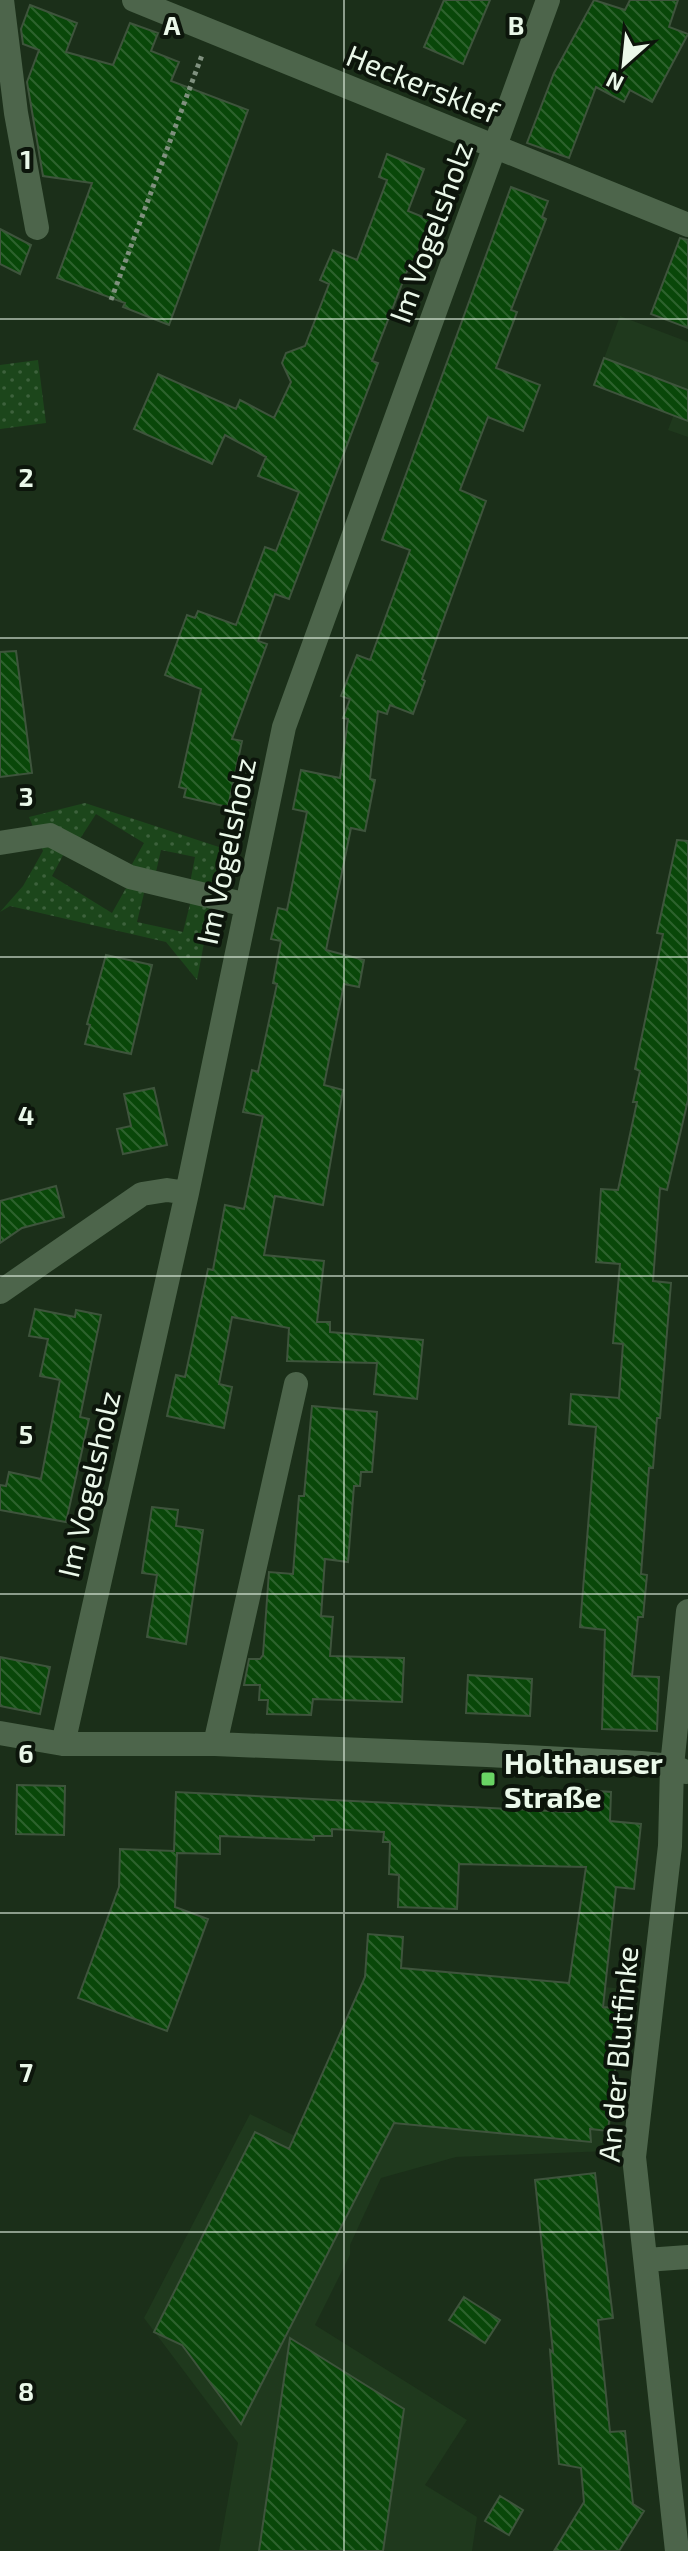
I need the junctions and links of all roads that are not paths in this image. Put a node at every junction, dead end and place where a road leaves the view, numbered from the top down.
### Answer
1 (2, 0) edge
2 (134, 0) edge
3 (548, 0) edge
4 (496, 147) junction
5 (688, 225) edge
6 (37, 228) dead end
7 (0, 843) edge
8 (247, 905) junction
9 (187, 1193) junction
10 (0, 1292) edge
11 (296, 1384) dead end
12 (688, 1611) edge
13 (0, 1733) edge
14 (63, 1744) junction
15 (215, 1744) junction
16 (680, 1770) edge
17 (688, 2257) edge
18 (646, 2260) junction
19 (677, 2551) edge

1 - 6 street
2 - 4 street, Heckersklef
3 - 4 street, Im Vogelsholz
4 - 5 street, Heckersklef
4 - 8 street, Im Vogelsholz
7 - 8 street
8 - 9 street, Im Vogelsholz
9 - 10 street
9 - 14 street, Im Vogelsholz
11 - 15 street
12 - 16 street, An der Blutfinke
13 - 14 street
14 - 15 street
15 - 16 street
16 - 18 street, An der Blutfinke
17 - 18 street
18 - 19 street, An der Blutfinke

